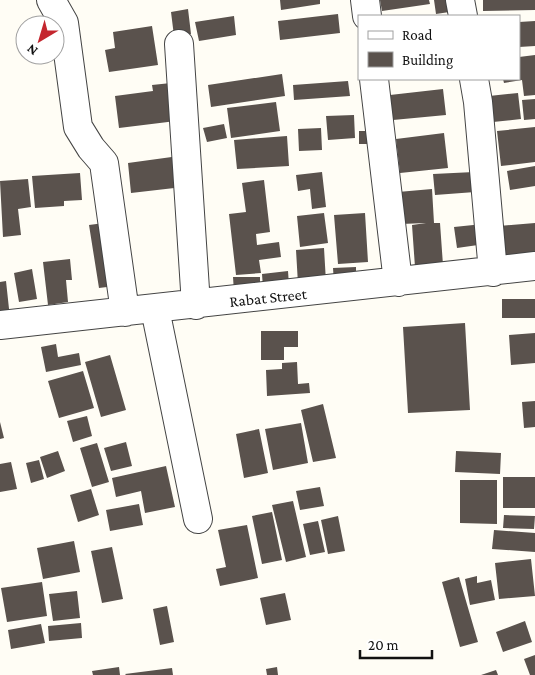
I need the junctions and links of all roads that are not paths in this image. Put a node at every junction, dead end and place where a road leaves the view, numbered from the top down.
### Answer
1 (51, 0) edge
2 (365, 0) edge
3 (460, 0) edge
4 (367, 15) edge
5 (462, 15) edge
6 (179, 44) dead end
7 (374, 80) edge
8 (474, 80) edge
9 (535, 266) edge
10 (493, 272) junction
11 (398, 282) junction
12 (196, 305) junction
13 (155, 310) junction
14 (125, 312) junction
15 (0, 325) edge
16 (198, 519) dead end

1 - 14 street
2 - 4 street
3 - 5 street
6 - 12 street
7 - 11 street
8 - 10 street
9 - 10 street, Rabat Street
10 - 11 street, Rabat Street
11 - 12 street, Rabat Street
12 - 13 street, Rabat Street
13 - 14 street, Rabat Street
13 - 16 street
14 - 15 street, Rabat Street

